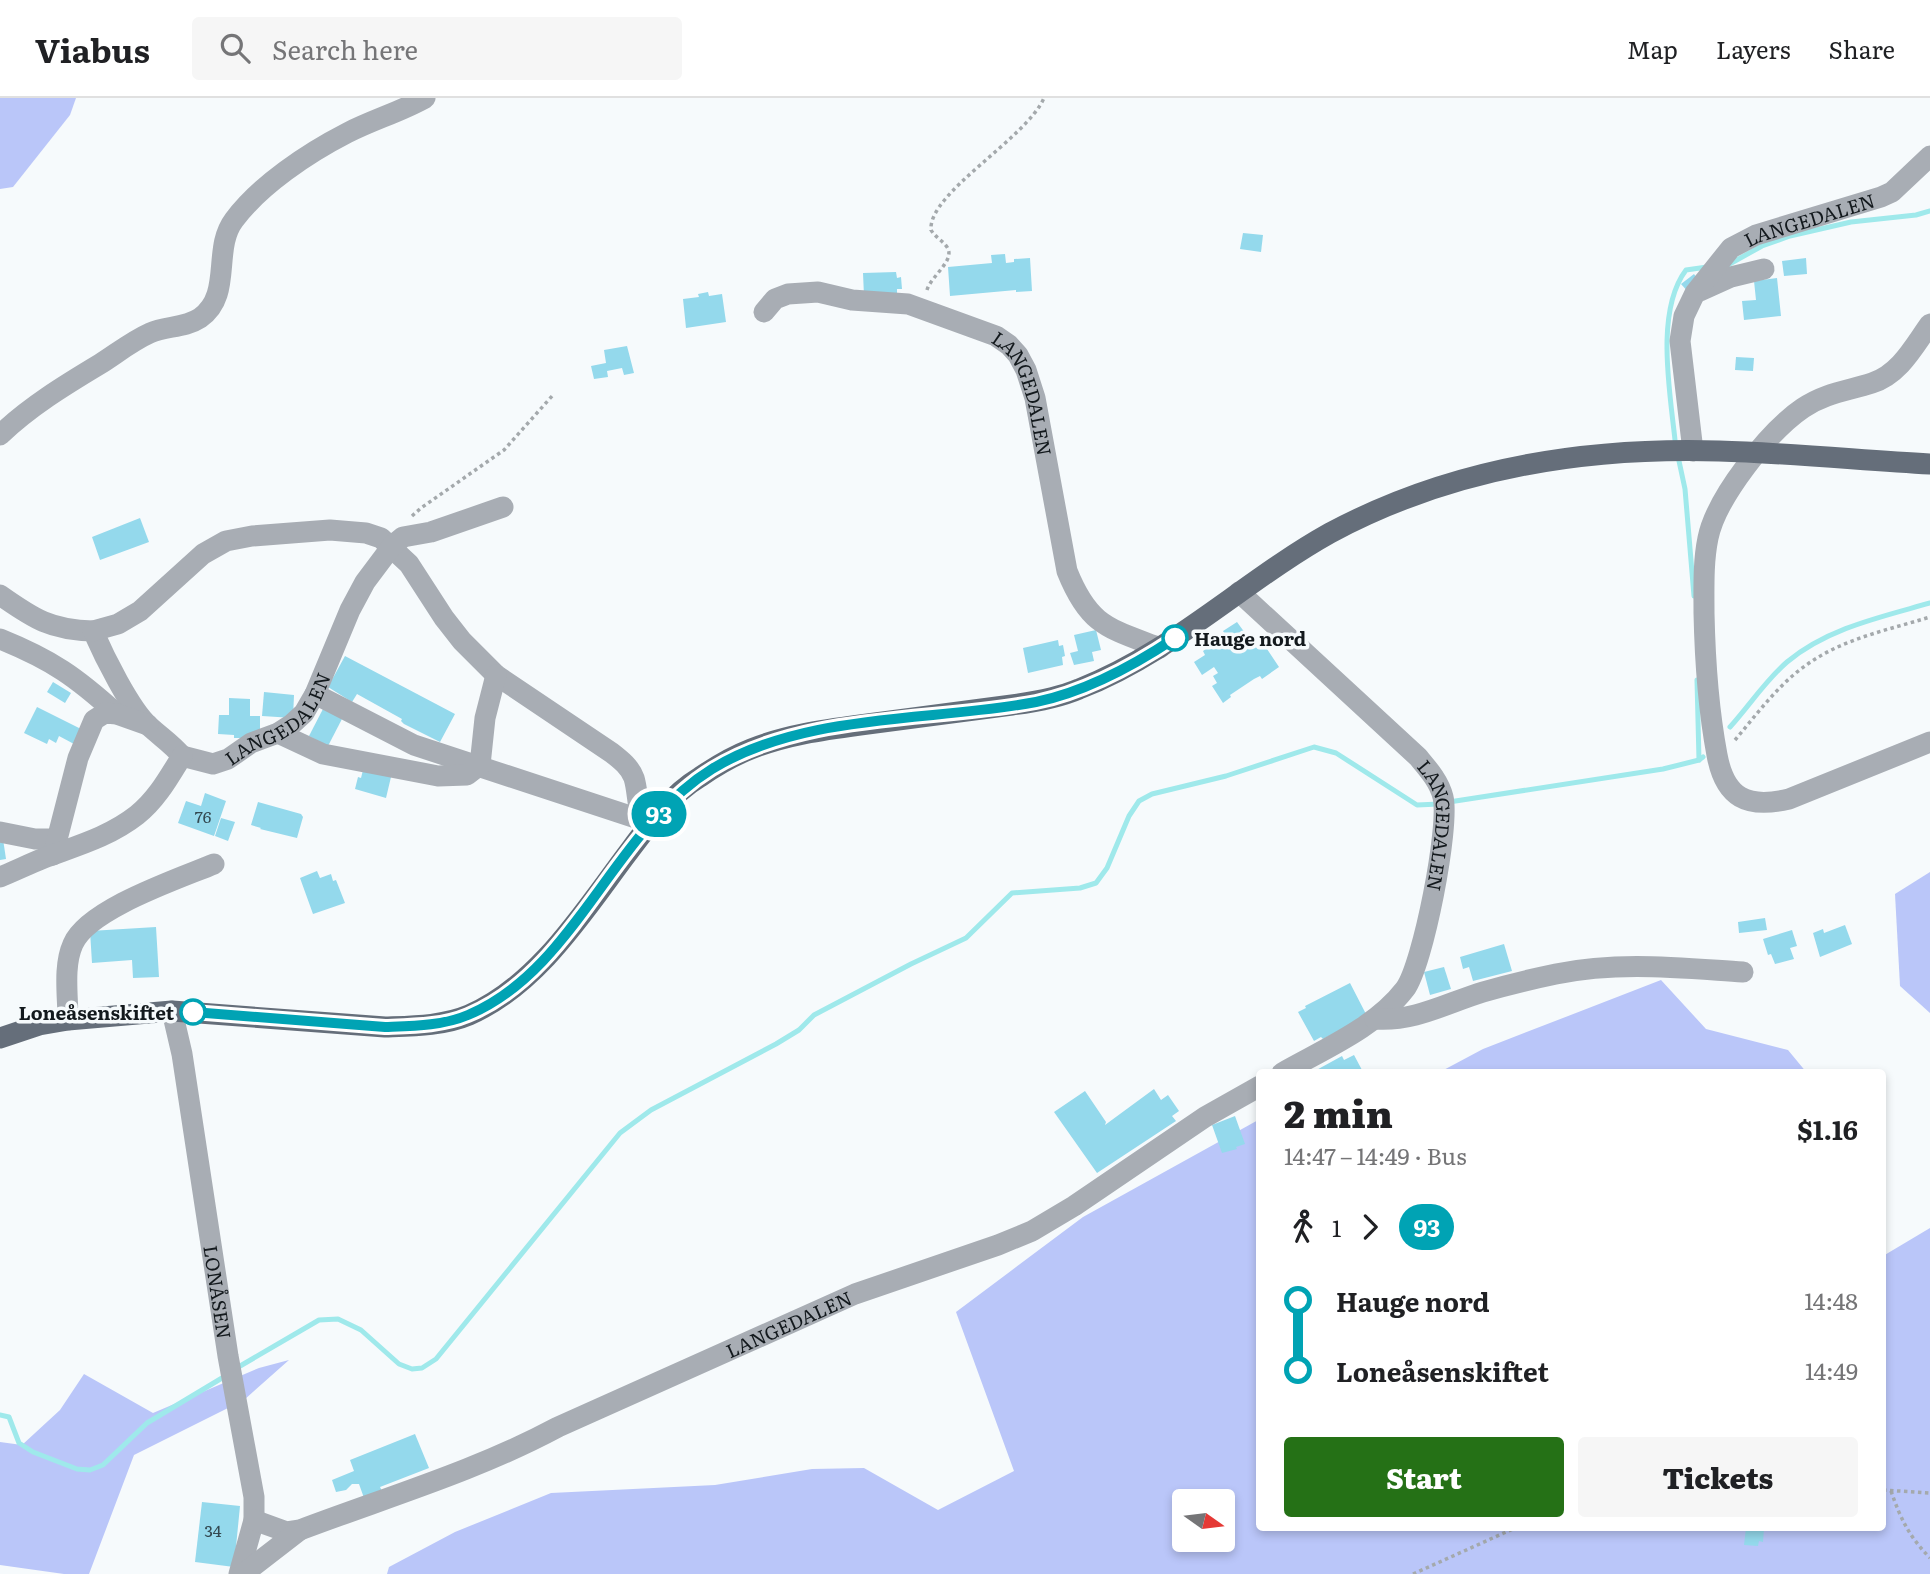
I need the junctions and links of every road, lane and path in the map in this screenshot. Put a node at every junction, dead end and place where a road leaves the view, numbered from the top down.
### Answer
1 (425, 98) edge
2 (1044, 98) edge
3 (1930, 156) edge
4 (1764, 269) dead end
5 (1695, 293) junction
6 (764, 312) dead end
7 (932, 312) junction
8 (1930, 324) edge
9 (553, 395) dead end
10 (0, 435) edge
11 (1693, 451) junction
12 (1755, 452) junction
13 (1930, 464) edge
14 (503, 507) dead end
15 (397, 542) junction
16 (1239, 593) junction
17 (0, 595) edge
18 (1930, 617) edge
19 (93, 631) junction
20 (0, 639) edge
21 (1160, 648) junction
22 (496, 675) junction
23 (315, 694) junction
24 (117, 714) junction
25 (148, 725) junction
26 (278, 733) junction
27 (1930, 742) edge
28 (182, 756) junction
29 (1718, 760) junction
30 (480, 765) junction
31 (645, 823) junction
32 (0, 832) edge
33 (55, 847) junction
34 (214, 864) dead end
35 (0, 877) edge
36 (1743, 972) dead end
37 (172, 1011) junction
38 (1375, 1019) junction
39 (68, 1020) junction
40 (0, 1038) edge
41 (1289, 1069) edge
42 (1256, 1088) edge
43 (1886, 1490) edge
44 (1891, 1491) junction
45 (1930, 1493) edge
46 (254, 1520) junction
47 (300, 1530) junction
48 (1509, 1531) edge
49 (1930, 1558) edge
50 (241, 1574) edge
51 (1413, 1574) edge

1 - 10 street
2 - 7 path
3 - 5 street, LANGEDALEN
4 - 5 street, LANGEDALEN
5 - 11 street, LANGEDALEN
6 - 7 street, LANGEDALEN
7 - 21 street, LANGEDALEN
8 - 12 street
9 - 15 path
11 - 12 main road
11 - 16 main road
12 - 13 main road
12 - 29 street
14 - 15 street
15 - 19 street
15 - 22 street
15 - 23 street, LANGEDALEN
16 - 21 main road
16 - 38 street, LANGEDALEN
17 - 19 street
18 - 29 path
19 - 25 street
20 - 24 street
21 - 31 main road
22 - 30 street
22 - 31 street
23 - 26 street, LANGEDALEN
23 - 30 street
24 - 25 street
24 - 33 street
25 - 28 street
26 - 28 street, LANGEDALEN
26 - 30 street
27 - 29 street
28 - 33 street
30 - 31 street
31 - 37 main road
32 - 33 street
33 - 35 street
34 - 39 street
36 - 38 street
37 - 39 main road
37 - 46 street, LONÅSEN
38 - 41 street, LANGEDALEN
39 - 40 main road
42 - 47 street, LANGEDALEN
43 - 44 path
44 - 45 path
44 - 49 path
46 - 47 street, LANGEDALEN
46 - 50 street, LONÅSEN
47 - 50 street, LANGEDALEN
48 - 51 path

